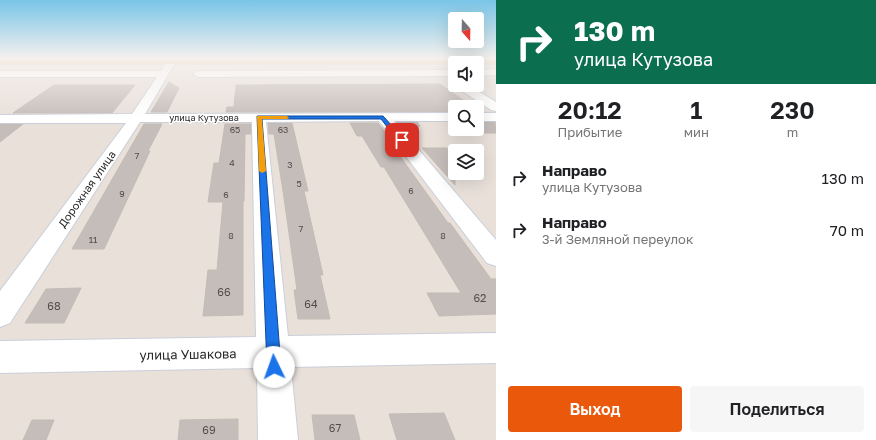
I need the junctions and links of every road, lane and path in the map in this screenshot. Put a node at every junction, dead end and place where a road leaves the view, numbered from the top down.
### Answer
1 (161, 79) edge
2 (471, 92) edge
3 (496, 107) edge
4 (383, 117) junction
5 (448, 117) edge
6 (484, 117) edge
7 (496, 117) edge
8 (0, 118) edge
9 (136, 118) junction
10 (259, 118) junction
11 (496, 257) edge
12 (0, 314) edge
13 (496, 348) edge
14 (273, 352) junction
15 (0, 357) edge
16 (278, 440) edge

1 - 9 street, Дорожная улица
2 - 3 street
4 - 5 street, улица Кутузова
4 - 10 street, улица Кутузова
4 - 11 street
6 - 7 street
8 - 9 street, улица Кутузова
9 - 10 street, улица Кутузова
9 - 12 street, Дорожная улица
10 - 14 street
13 - 14 street, улица Ушакова
14 - 15 street, улица Ушакова
14 - 16 street

